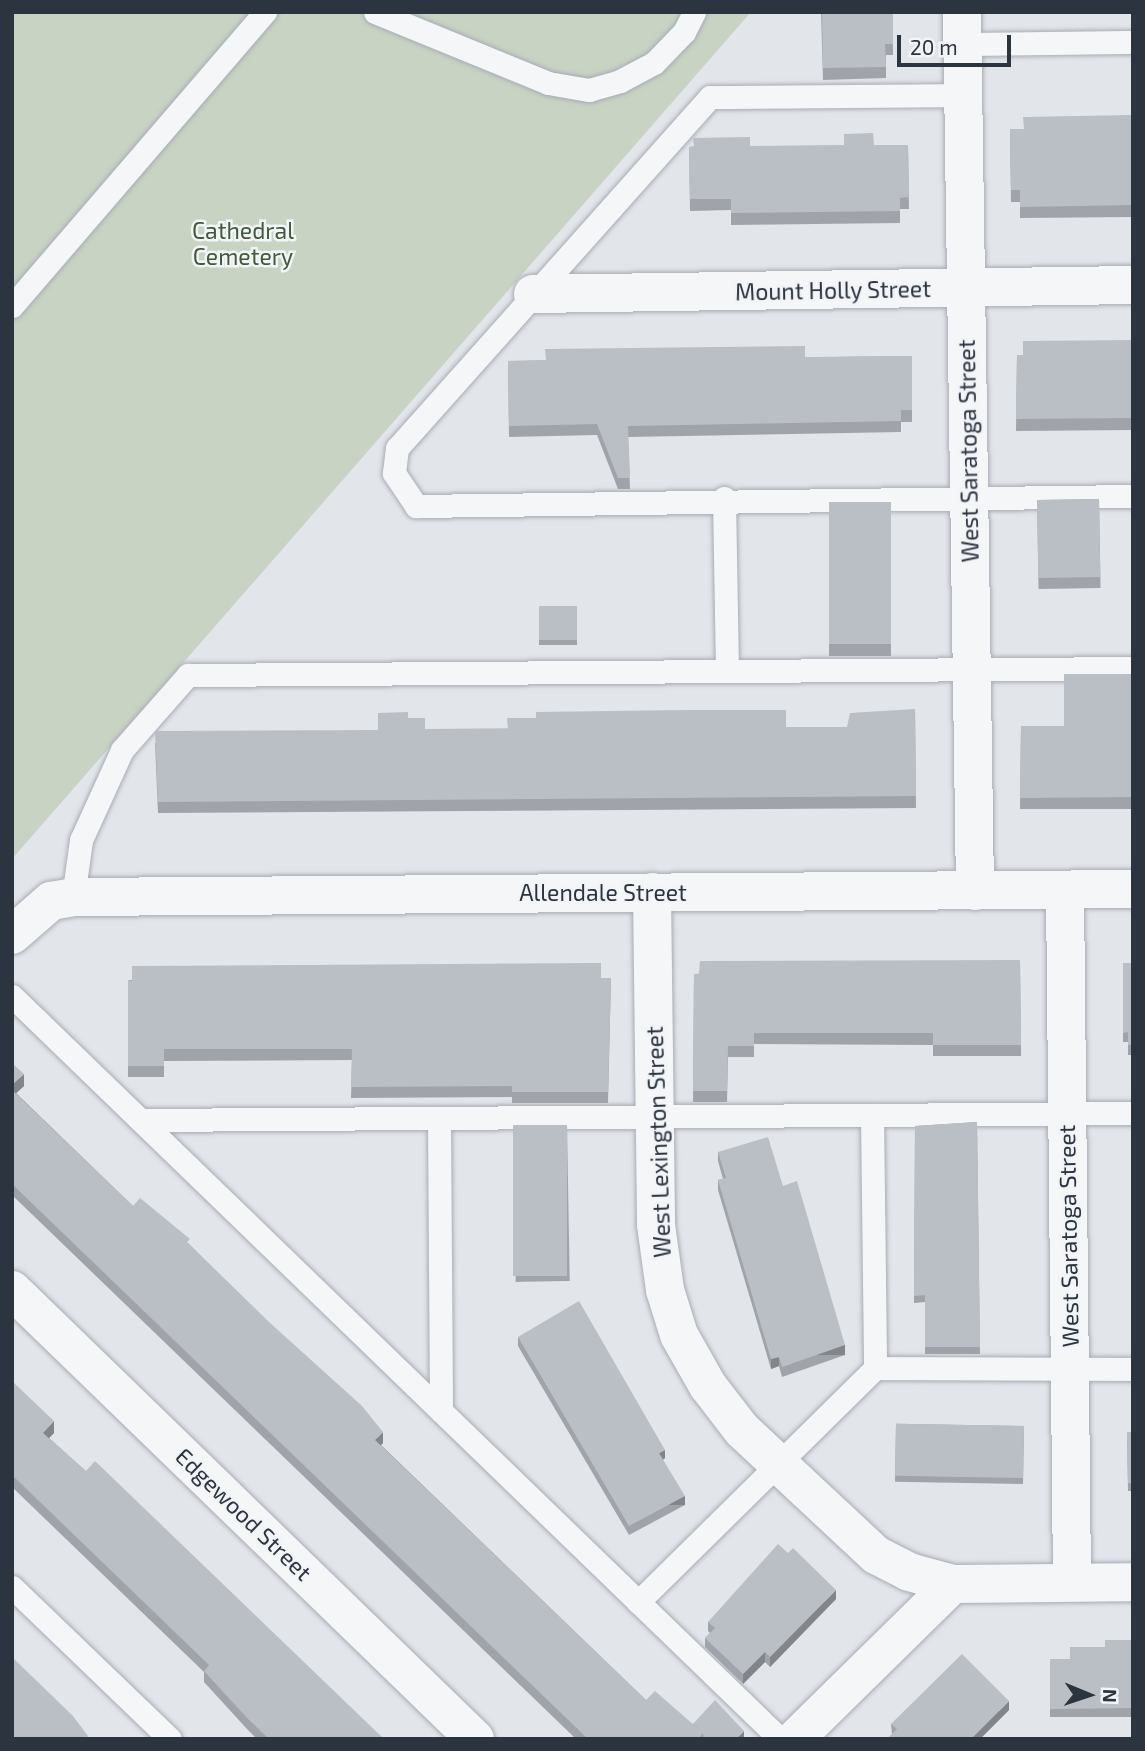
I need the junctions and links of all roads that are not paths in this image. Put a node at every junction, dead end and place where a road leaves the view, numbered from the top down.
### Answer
1 (265, 12) edge
2 (376, 12) edge
3 (694, 12) edge
4 (962, 28) edge
5 (1133, 42) edge
6 (963, 95) junction
7 (1133, 285) edge
8 (966, 288) junction
9 (533, 294) junction
10 (12, 306) edge
11 (1133, 496) edge
12 (724, 498) junction
13 (969, 498) junction
14 (1133, 668) edge
15 (727, 669) junction
16 (971, 669) junction
17 (1133, 889) edge
18 (1065, 890) junction
19 (975, 891) junction
20 (652, 892) junction
21 (74, 897) junction
22 (12, 935) edge
23 (12, 996) edge
24 (1133, 1113) edge
25 (1067, 1114) junction
26 (872, 1115) junction
27 (654, 1116) junction
28 (439, 1118) junction
29 (141, 1120) junction
30 (12, 1290) edge
31 (875, 1368) junction
32 (1070, 1369) junction
33 (1133, 1369) edge
34 (441, 1411) junction
35 (779, 1465) junction
36 (1133, 1582) edge
37 (1072, 1583) junction
38 (953, 1584) junction
39 (12, 1587) edge
40 (638, 1602) junction
41 (170, 1739) edge
42 (475, 1739) edge
43 (780, 1739) edge
44 (795, 1739) edge

1 - 10 lane
2 - 3 lane
4 - 5 lane
4 - 6 street, West Saratoga Street
6 - 8 street, West Saratoga Street
6 - 9 lane
7 - 8 street, Mount Holly Street
8 - 9 street, Mount Holly Street
8 - 13 street, West Saratoga Street
9 - 12 lane
11 - 13 lane
12 - 13 lane
12 - 15 lane
13 - 16 street, West Saratoga Street
14 - 16 lane
15 - 16 lane
15 - 21 lane
16 - 19 street, West Saratoga Street
17 - 18 street, Allendale Street
18 - 19 street, Allendale Street
18 - 25 street, West Saratoga Street
19 - 20 street, Allendale Street
20 - 21 street, Allendale Street
20 - 27 street, West Lexington Street
21 - 22 street, Allendale Street
23 - 29 lane
24 - 25 lane
25 - 26 lane
25 - 32 street, West Saratoga Street
26 - 27 lane
26 - 31 lane
27 - 28 lane
27 - 35 street, West Lexington Street
28 - 29 lane
28 - 34 lane
29 - 34 lane
30 - 42 street, Edgewood Street
31 - 32 lane
31 - 35 lane
32 - 33 lane
32 - 37 street, West Saratoga Street
34 - 40 lane
35 - 38 street, West Lexington Street
35 - 40 lane
36 - 37 street, West Lexington Street
37 - 38 street, West Lexington Street
38 - 44 street
39 - 41 lane
40 - 43 lane

